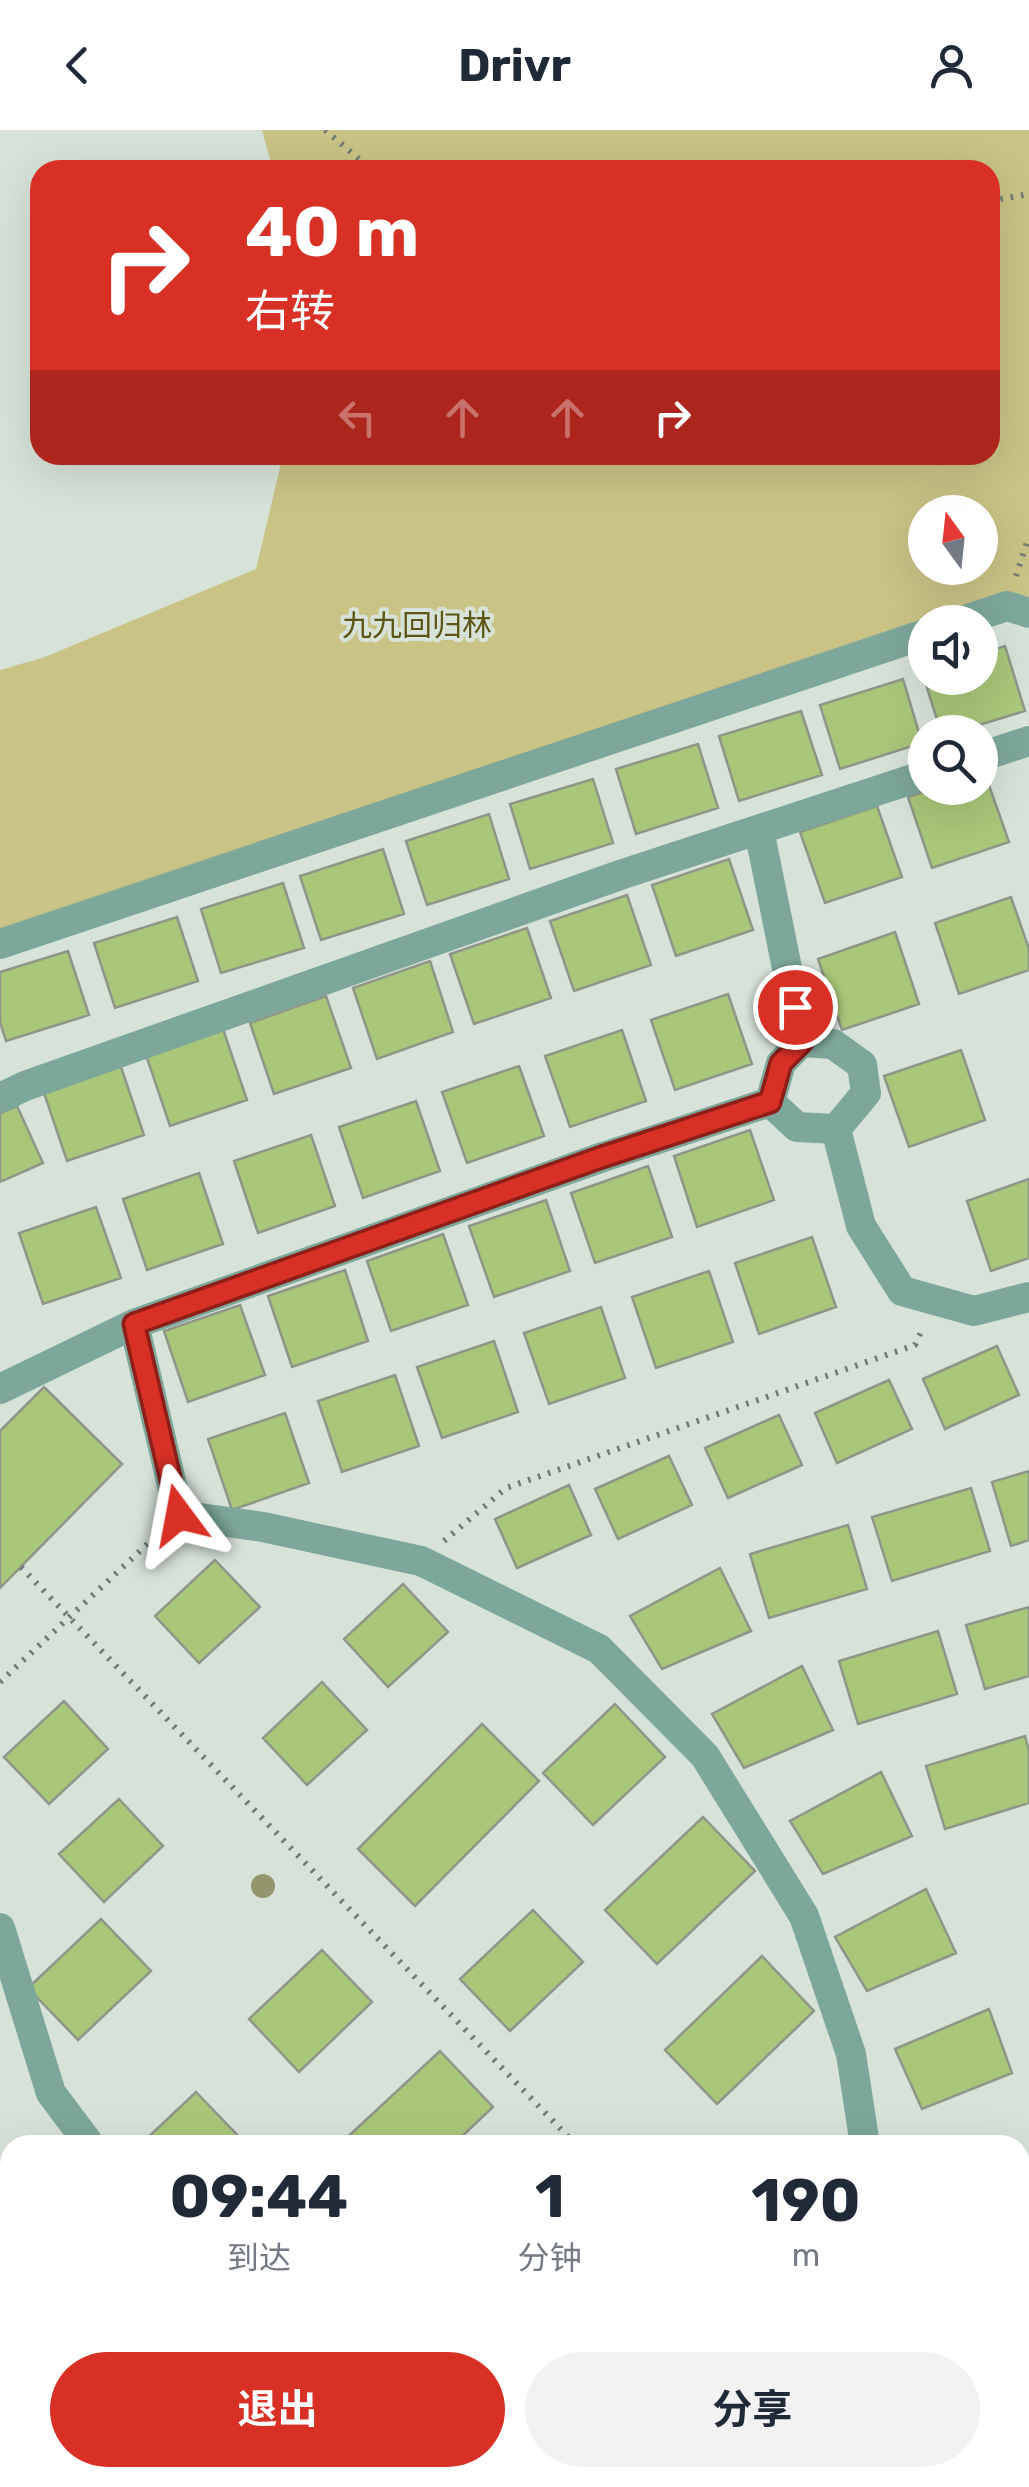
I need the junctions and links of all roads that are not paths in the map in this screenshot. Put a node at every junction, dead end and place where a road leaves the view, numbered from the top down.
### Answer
1 (908, 640) edge
2 (1029, 741) edge
3 (998, 752) edge
4 (908, 782) edge
5 (759, 830) junction
6 (0, 944) edge
7 (802, 1042) junction
8 (0, 1098) edge
9 (770, 1102) junction
10 (836, 1129) junction
11 (1029, 1297) edge
12 (134, 1324) junction
13 (0, 1389) edge
14 (0, 1928) edge
15 (82, 2135) edge
16 (863, 2135) edge

1 - 6 lane
2 - 3 lane
4 - 5 lane
5 - 7 lane
5 - 8 lane
7 - 9 lane
7 - 10 lane
9 - 10 lane
9 - 12 lane
10 - 11 lane
12 - 13 lane
12 - 16 lane
14 - 15 lane

